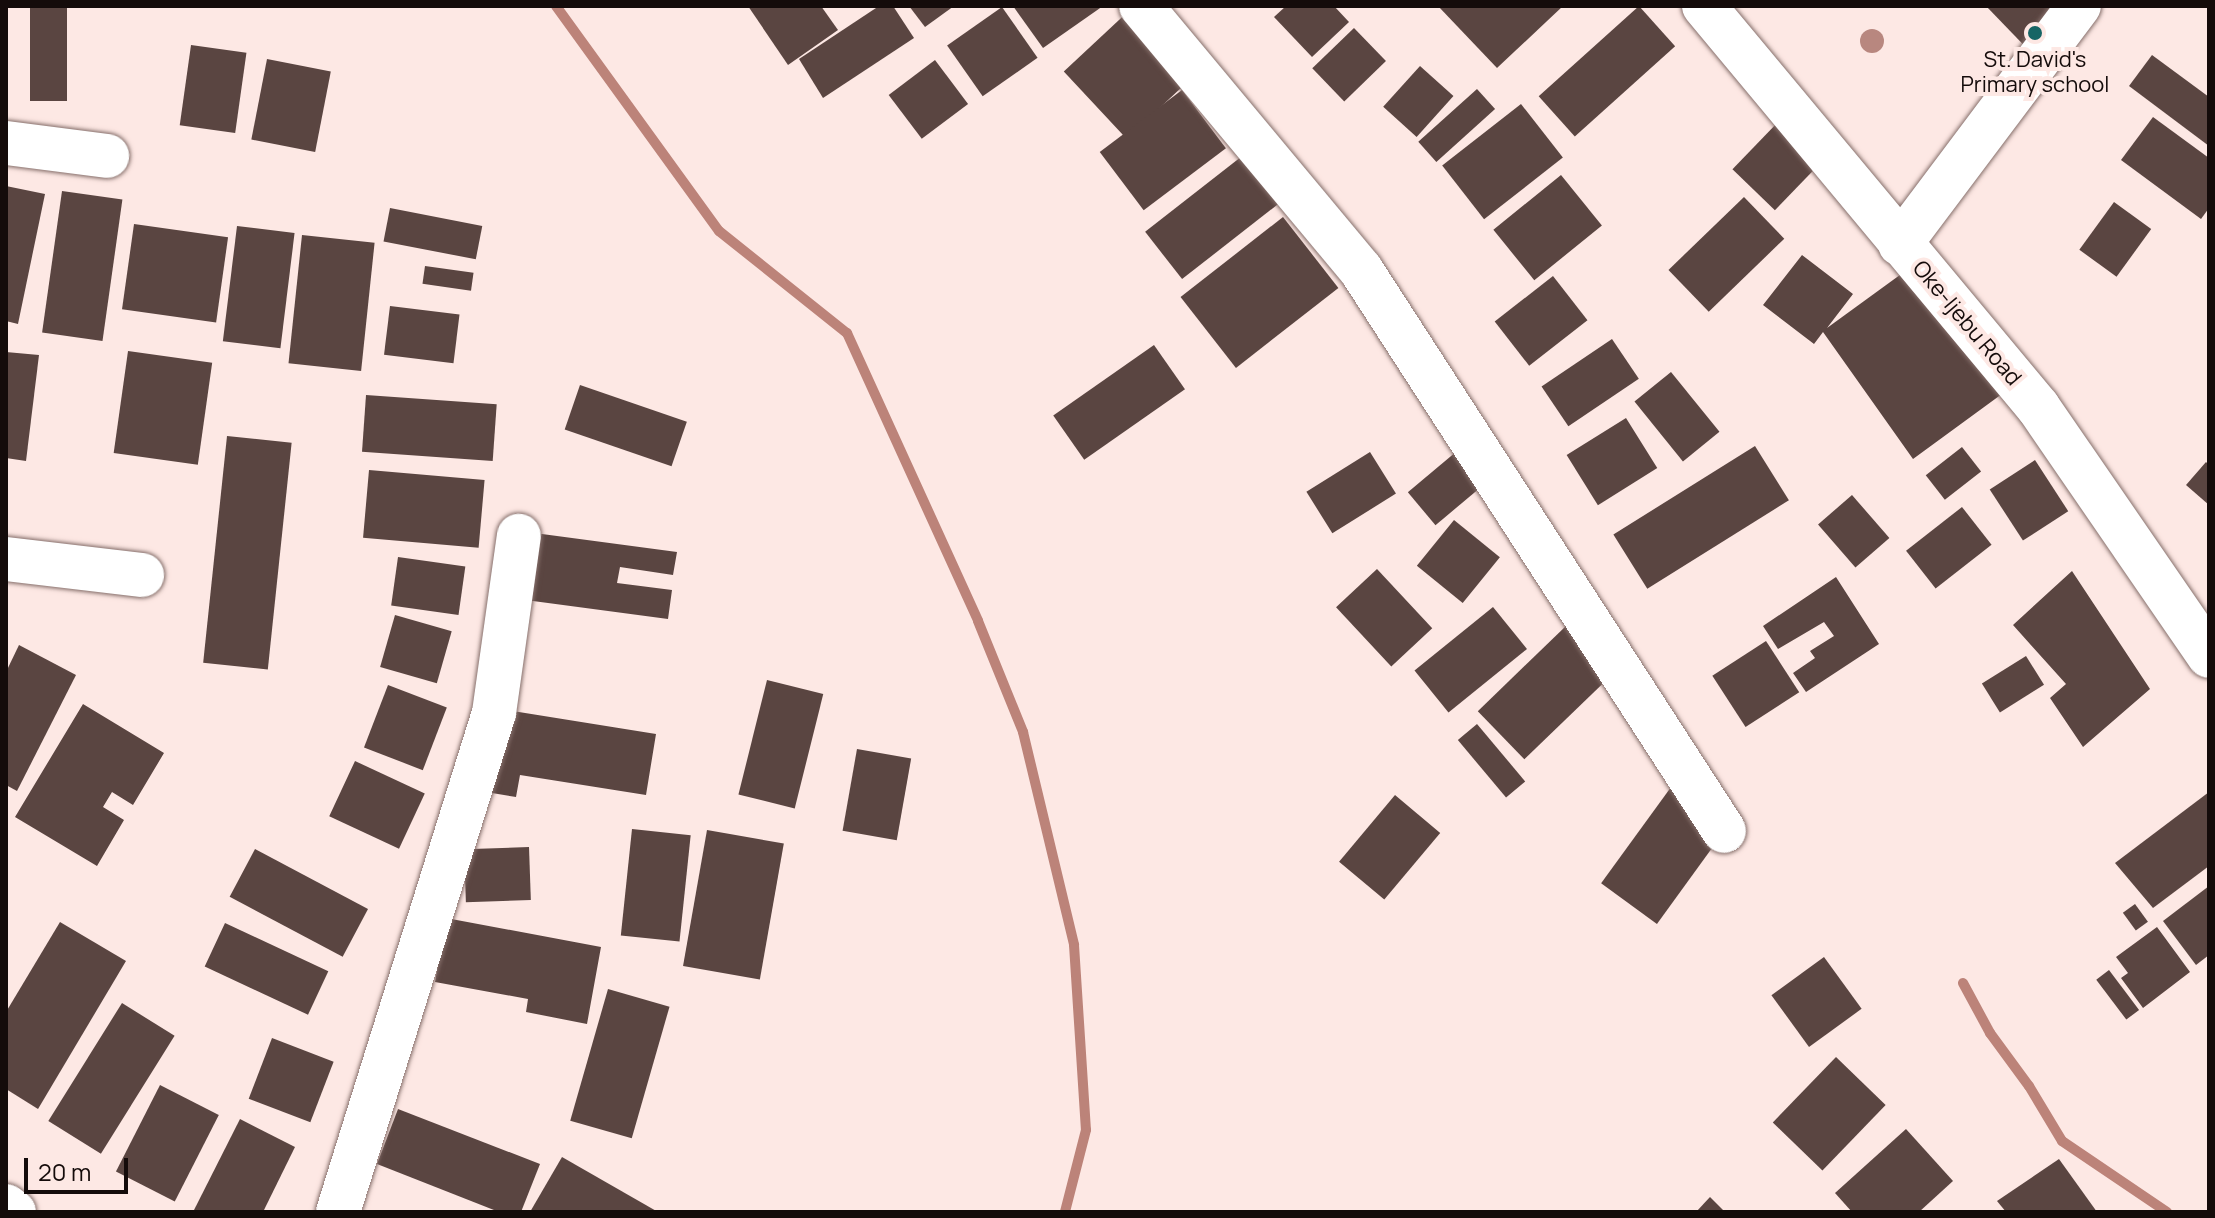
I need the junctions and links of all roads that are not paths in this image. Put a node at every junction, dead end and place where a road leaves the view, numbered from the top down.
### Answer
1 (1141, 6) edge
2 (1704, 6) edge
3 (2079, 6) edge
4 (6, 143) edge
5 (107, 156) dead end
6 (1900, 244) junction
7 (519, 536) dead end
8 (6, 559) edge
9 (142, 575) dead end
10 (2209, 656) edge
11 (1724, 831) dead end
12 (6, 1206) edge
13 (14, 1212) edge
14 (338, 1212) edge

1 - 11 street
2 - 6 street, Oke-Ijebu Road
3 - 6 street
4 - 5 street
6 - 10 street, Oke-Ijebu Road
7 - 14 street
8 - 9 street
12 - 13 street

